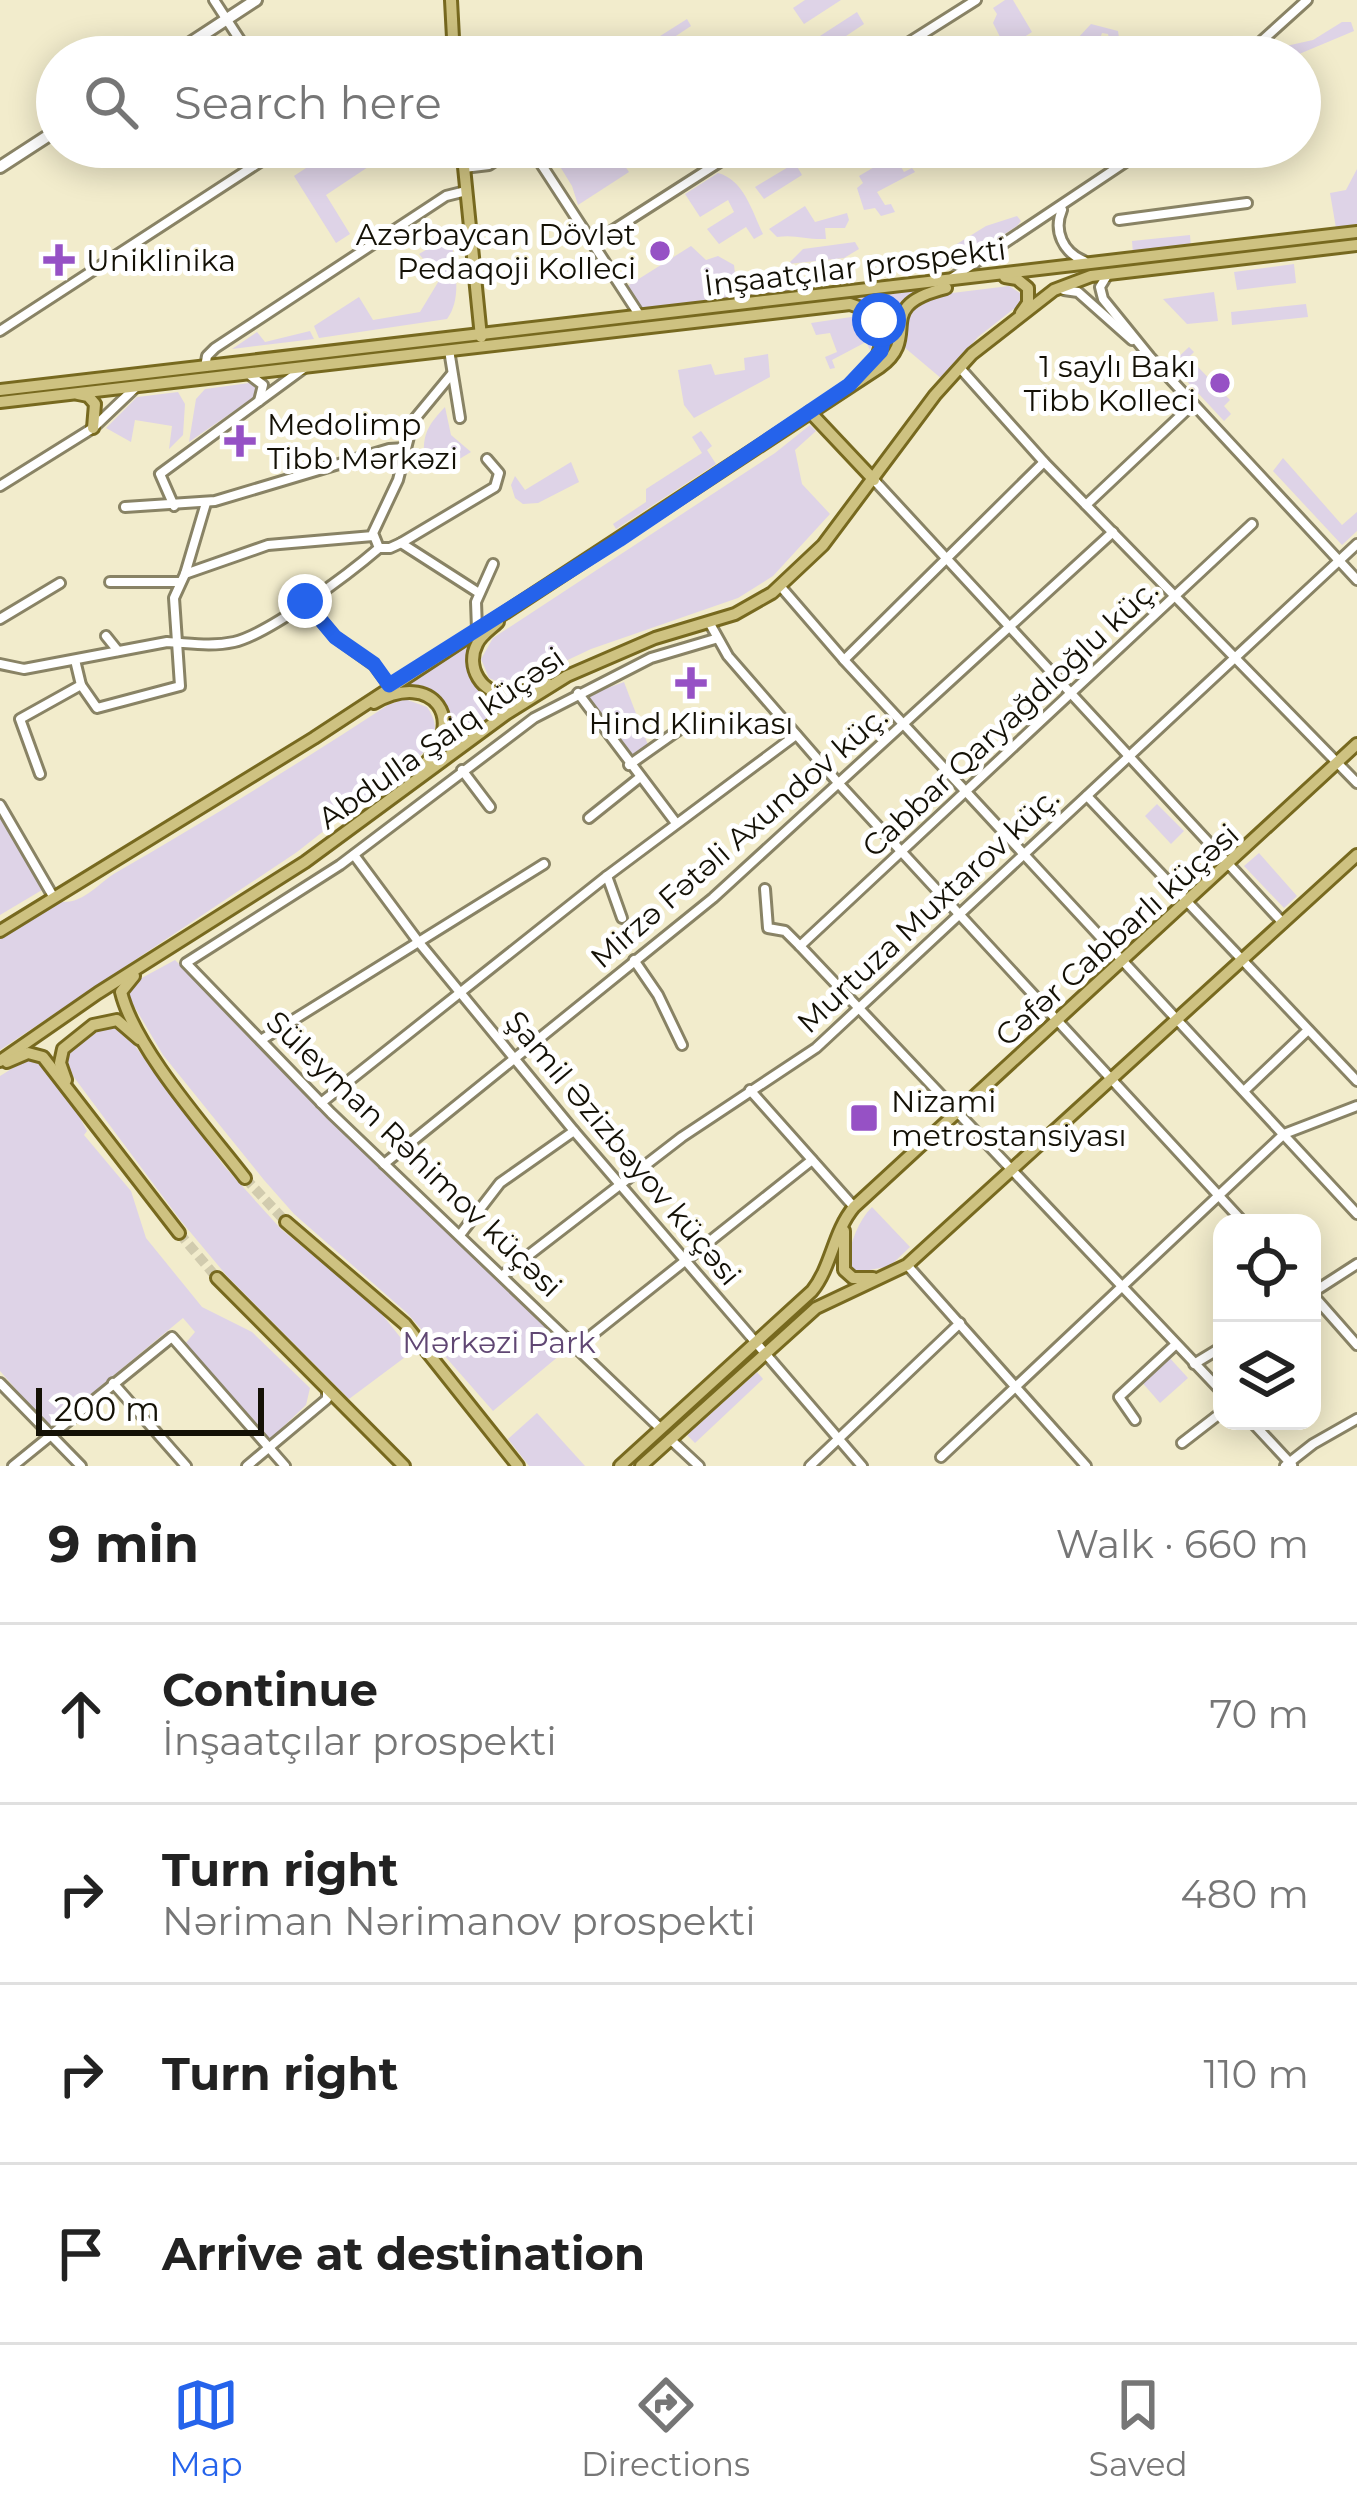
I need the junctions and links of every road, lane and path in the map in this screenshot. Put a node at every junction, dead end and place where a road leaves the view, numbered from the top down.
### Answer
1 (214, 0) edge
2 (256, 0) edge
3 (451, 0) edge
4 (976, 0) edge
5 (1307, 0) edge
6 (227, 20) junction
7 (202, 36) edge
8 (237, 36) edge
9 (452, 36) edge
10 (919, 36) edge
11 (1267, 36) edge
12 (36, 144) edge
13 (0, 167) edge
14 (251, 168) edge
15 (464, 168) edge
16 (544, 168) edge
17 (710, 168) edge
18 (1118, 168) edge
19 (466, 191) junction
20 (1247, 203) dead end
21 (1066, 204) junction
22 (1119, 220) dead end
23 (1357, 232) edge
24 (592, 243) junction
25 (1357, 245) edge
26 (1092, 264) junction
27 (1108, 274) junction
28 (992, 276) junction
29 (940, 282) junction
30 (1042, 299) junction
31 (640, 317) junction
32 (1014, 320) junction
33 (0, 331) edge
34 (459, 337) junction
35 (437, 340) junction
36 (481, 341) junction
37 (449, 350) junction
38 (1150, 357) junction
39 (205, 367) junction
40 (305, 367) junction
41 (959, 367) junction
42 (238, 374) junction
43 (451, 376) junction
44 (849, 385) junction
45 (136, 387) junction
46 (0, 390) edge
47 (75, 393) junction
48 (0, 402) edge
49 (1193, 404) junction
50 (254, 406) junction
51 (810, 412) junction
52 (460, 418) dead end
53 (93, 428) junction
54 (405, 448) junction
55 (487, 459) dead end
56 (1044, 462) junction
57 (874, 480) junction
58 (0, 487) edge
59 (206, 503) junction
60 (1086, 505) junction
61 (174, 506) junction
62 (124, 507) dead end
63 (1252, 524) dead end
64 (1112, 532) junction
65 (373, 536) junction
66 (401, 543) junction
67 (1357, 544) edge
68 (379, 548) junction
69 (946, 560) junction
70 (1339, 561) junction
71 (493, 564) dead end
72 (183, 578) junction
73 (1357, 580) edge
74 (110, 582) dead end
75 (59, 583) dead end
76 (781, 587) junction
77 (479, 593) junction
78 (1175, 596) junction
79 (305, 601) junction
80 (507, 612) junction
81 (0, 619) edge
82 (710, 622) junction
83 (1009, 628) junction
84 (477, 629) junction
85 (106, 636) dead end
86 (715, 639) junction
87 (176, 642) junction
88 (118, 651) junction
89 (1234, 657) junction
90 (75, 660) junction
91 (844, 661) junction
92 (0, 664) edge
93 (567, 676) junction
94 (389, 685) junction
95 (81, 686) junction
96 (578, 693) junction
97 (1070, 693) junction
98 (690, 722) dead end
99 (904, 727) junction
100 (796, 735) junction
101 (314, 738) junction
102 (1357, 744) edge
103 (1128, 756) junction
104 (1338, 763) junction
105 (629, 765) junction
106 (462, 770) junction
107 (40, 774) dead end
108 (639, 778) junction
109 (1357, 783) edge
110 (840, 785) junction
111 (965, 792) junction
112 (391, 796) junction
113 (1087, 796) junction
114 (0, 805) edge
115 (490, 807) dead end
116 (589, 818) dead end
117 (676, 823) junction
118 (902, 853) junction
119 (354, 855) junction
120 (1357, 855) edge
121 (1024, 856) junction
122 (544, 864) dead end
123 (1229, 865) junction
124 (607, 876) junction
125 (765, 889) dead end
126 (54, 898) junction
127 (1189, 903) junction
128 (959, 916) junction
129 (622, 918) dead end
130 (1283, 923) junction
131 (766, 926) junction
132 (755, 931) dead end
133 (0, 932) edge
134 (417, 940) junction
135 (800, 946) junction
136 (154, 958) junction
137 (634, 960) junction
138 (1242, 960) junction
139 (1124, 963) junction
140 (458, 992) junction
141 (858, 1009) junction
142 (1177, 1020) junction
143 (1057, 1023) junction
144 (1308, 1030) junction
145 (261, 1040) junction
146 (682, 1045) dead end
147 (153, 1055) junction
148 (514, 1056) junction
149 (0, 1063) edge
150 (1111, 1081) junction
151 (1357, 1081) edge
152 (750, 1090) junction
153 (1244, 1090) junction
154 (321, 1103) junction
155 (1357, 1106) edge
156 (85, 1111) junction
157 (956, 1114) junction
158 (574, 1131) junction
159 (1284, 1134) junction
160 (812, 1160) junction
161 (384, 1164) junction
162 (1012, 1172) junction
163 (245, 1178) tunnel mouth
164 (620, 1185) junction
165 (1218, 1196) junction
166 (850, 1212) junction
167 (1235, 1214) edge
168 (1357, 1214) edge
169 (286, 1222) tunnel mouth
170 (179, 1233) tunnel mouth
171 (460, 1235) junction
172 (686, 1259) junction
173 (1357, 1264) edge
174 (907, 1265) junction
175 (894, 1274) junction
176 (502, 1275) junction
177 (217, 1278) tunnel mouth
178 (1120, 1288) junction
179 (1321, 1288) edge
180 (1321, 1304) edge
181 (960, 1323) junction
182 (756, 1342) junction
183 (1175, 1345) junction
184 (1357, 1345) edge
185 (578, 1346) junction
186 (1213, 1352) edge
187 (766, 1354) junction
188 (1194, 1364) junction
189 (315, 1376) junction
190 (1213, 1382) edge
191 (0, 1383) edge
192 (113, 1383) junction
193 (1016, 1388) junction
194 (1357, 1418) edge
195 (1213, 1419) edge
196 (1135, 1420) dead end
197 (1259, 1430) edge
198 (665, 1434) junction
199 (50, 1435) junction
200 (838, 1439) junction
201 (1182, 1443) dead end
202 (269, 1448) junction
203 (941, 1457) dead end
204 (403, 1465) edge
205 (1289, 1465) edge
206 (13, 1466) edge
207 (81, 1466) edge
208 (186, 1466) edge
209 (247, 1466) edge
210 (285, 1466) edge
211 (518, 1466) edge
212 (620, 1466) edge
213 (640, 1466) edge
214 (699, 1466) edge
215 (810, 1466) edge
216 (862, 1466) edge
217 (1087, 1466) edge

1 - 6 street
2 - 6 street
3 - 9 main road
4 - 10 street
5 - 11 street
6 - 7 street
6 - 8 street
12 - 13 street
14 - 33 street
15 - 19 main road
16 - 24 street
17 - 24 street
18 - 21 street
19 - 36 main road
19 - 39 street
20 - 22 street
21 - 26 street
21 - 29 street
23 - 26 main road, İnşaatçılar prospekti
24 - 31 street
25 - 27 main road
26 - 28 main road, İnşaatçılar prospekti
27 - 30 main road, Abdulla Şaiq küçəsi
27 - 38 street
28 - 29 main road, İnşaatçılar prospekti
28 - 32 main road
28 - 44 main road
29 - 31 main road, İnşaatçılar prospekti
30 - 32 main road, Abdulla Şaiq küçəsi
30 - 38 street
31 - 36 main road, İnşaatçılar prospekti
32 - 41 main road, Abdulla Şaiq küçəsi
34 - 35 main road, İnşaatçılar prospekti
34 - 36 main road, İnşaatçılar prospekti
34 - 37 main road
35 - 37 main road
35 - 39 main road, İnşaatçılar prospekti
36 - 37 main road, İnşaatçılar prospekti
36 - 44 main road, İnşaatçılar prospekti
37 - 40 main road, İnşaatçılar prospekti
37 - 43 street
38 - 49 street
39 - 46 main road, İnşaatçılar prospekti
40 - 42 main road, İnşaatçılar prospekti
40 - 50 street
41 - 56 street
41 - 57 main road, Abdulla Şaiq küçəsi
42 - 45 main road, İnşaatçılar prospekti
42 - 50 street
43 - 52 street
43 - 54 street
44 - 51 main road
45 - 47 main road, İnşaatçılar prospekti
45 - 53 street
47 - 48 main road, İnşaatçılar prospekti
47 - 53 main road
49 - 60 street
49 - 70 street
50 - 61 street
51 - 57 main road
51 - 80 main road
53 - 58 street
54 - 59 street
54 - 65 street
55 - 66 street
56 - 60 street
56 - 69 street
57 - 69 street
57 - 76 main road, Abdulla Şaiq küçəsi
59 - 61 street
59 - 72 street
60 - 64 street
61 - 62 street
63 - 78 street, Cabbar Qaryağdıoğlu küç.
64 - 78 street
64 - 83 street, Mirzə Fətəli Axundov küç.
65 - 68 street
65 - 72 street
66 - 68 street
66 - 77 street
67 - 70 street, Murtuza Muxtarov küç.
68 - 79 street
69 - 83 street
69 - 91 street
70 - 73 street
70 - 89 street, Murtuza Muxtarov küç.
71 - 77 street
72 - 74 street
72 - 87 street
75 - 81 street
76 - 82 main road, Abdulla Şaiq küçəsi
76 - 91 street
77 - 84 street
78 - 89 street
78 - 97 street, Cabbar Qaryağdıoğlu küç.
79 - 87 street
79 - 94 street
80 - 84 main road
80 - 93 main road
82 - 86 street
82 - 93 main road, Abdulla Şaiq küçəsi
83 - 97 street
83 - 99 street, Mirzə Fətəli Axundov küç.
84 - 94 main road
85 - 88 street
86 - 96 street
86 - 100 street
87 - 88 street
87 - 95 street
88 - 90 street
89 - 103 street, Murtuza Muxtarov küç.
89 - 104 street
90 - 92 street
90 - 95 street
91 - 99 street
93 - 112 main road, Abdulla Şaiq küçəsi
94 - 101 main road
95 - 107 street
96 - 105 street
96 - 106 street
97 - 103 street
97 - 111 street, Cabbar Qaryağdıoğlu küç.
98 - 105 street
99 - 110 street, Mirzə Fətəli Axundov küç.
99 - 111 street
100 - 110 street
100 - 117 street
101 - 112 main road
101 - 126 main road
102 - 104 main road, Cəfər Cabbarlı küçəsi
103 - 113 street, Murtuza Muxtarov küç.
103 - 123 street
104 - 109 street
104 - 123 main road, Cəfər Cabbarlı küçəsi
105 - 108 street
106 - 115 street
106 - 119 street
108 - 116 street
108 - 117 street
110 - 118 street
110 - 137 street, Mirzə Fətəli Axundov küç.
111 - 118 street, Cabbar Qaryağdıoğlu küç.
111 - 121 street
112 - 136 main road, Abdulla Şaiq küçəsi
113 - 121 street, Murtuza Muxtarov küç.
113 - 127 street
114 - 126 street
117 - 124 street
118 - 128 street
118 - 135 street, Cabbar Qaryağdıoğlu küç.
119 - 134 street, Şamil Əzizbəyov küçəsi
119 - 145 street, Süleyman Rəhimov küçəsi
120 - 130 main road
121 - 128 street, Murtuza Muxtarov küç.
121 - 139 street
122 - 134 street
123 - 127 main road, Cəfər Cabbarlı küçəsi
123 - 130 street
124 - 129 street
124 - 140 street
125 - 131 street
126 - 133 main road
127 - 138 street
127 - 139 main road, Cəfər Cabbarlı küçəsi
128 - 141 street, Murtuza Muxtarov küç.
128 - 143 street
130 - 138 main road
131 - 132 street
131 - 135 street
134 - 140 street, Şamil Əzizbəyov küçəsi
134 - 145 street
135 - 141 street
136 - 147 main road
136 - 149 main road, Abdulla Şaiq küçəsi
137 - 146 street
137 - 148 street, Mirzə Fətəli Axundov küç.
138 - 142 main road
138 - 144 street
139 - 142 street
139 - 143 main road, Cəfər Cabbarlı küçəsi
140 - 148 street, Şamil Əzizbəyov küçəsi
140 - 154 street
141 - 152 street, Murtuza Muxtarov küç.
141 - 157 street
142 - 150 main road
142 - 153 street
143 - 150 street
143 - 157 main road, Cəfər Cabbarlı küçəsi
144 - 151 street
144 - 153 street
145 - 154 street, Süleyman Rəhimov küçəsi
147 - 156 main road
147 - 163 main road
148 - 158 street, Şamil Əzizbəyov küçəsi
148 - 161 street, Mirzə Fətəli Axundov küç.
149 - 156 main road
150 - 162 main road
150 - 165 street
152 - 160 street
152 - 164 street, Murtuza Muxtarov küç.
153 - 159 street
154 - 161 street, Süleyman Rəhimov küçəsi
155 - 159 street
156 - 170 main road
157 - 162 street
157 - 166 main road, Cəfər Cabbarlı küçəsi
158 - 164 street, Şamil Əzizbəyov küçəsi
158 - 171 street
159 - 165 street
159 - 168 street
160 - 166 street
160 - 172 street
161 - 171 street, Süleyman Rəhimov küçəsi
162 - 174 main road
162 - 178 street
164 - 172 street, Şamil Əzizbəyov küçəsi
164 - 176 street, Murtuza Muxtarov küç.
165 - 167 street
165 - 178 street
166 - 175 main road
166 - 182 main road
169 - 211 main road
171 - 176 street, Süleyman Rəhimov küçəsi
172 - 182 street, Şamil Əzizbəyov küçəsi
172 - 185 street
173 - 179 street
174 - 175 main road
174 - 181 street
175 - 187 main road
176 - 185 street, Süleyman Rəhimov küçəsi
177 - 189 main road
178 - 183 street
178 - 193 street
180 - 184 street
181 - 193 street
181 - 200 street
182 - 187 street, Şamil Əzizbəyov küçəsi
182 - 198 main road
183 - 188 street
183 - 196 street
185 - 198 street, Süleyman Rəhimov küçəsi
186 - 188 street
187 - 198 main road
187 - 200 street, Şamil Əzizbəyov küçəsi
188 - 190 street
189 - 202 street
189 - 204 main road
191 - 199 street
192 - 199 street
192 - 202 street
192 - 208 street
193 - 203 street
193 - 217 street
194 - 205 street
195 - 201 street
197 - 205 street
198 - 212 main road
198 - 213 main road
198 - 214 street, Süleyman Rəhimov küçəsi
199 - 206 street
199 - 207 street
200 - 215 street
200 - 216 street, Şamil Əzizbəyov küçəsi
202 - 209 street
202 - 210 street

